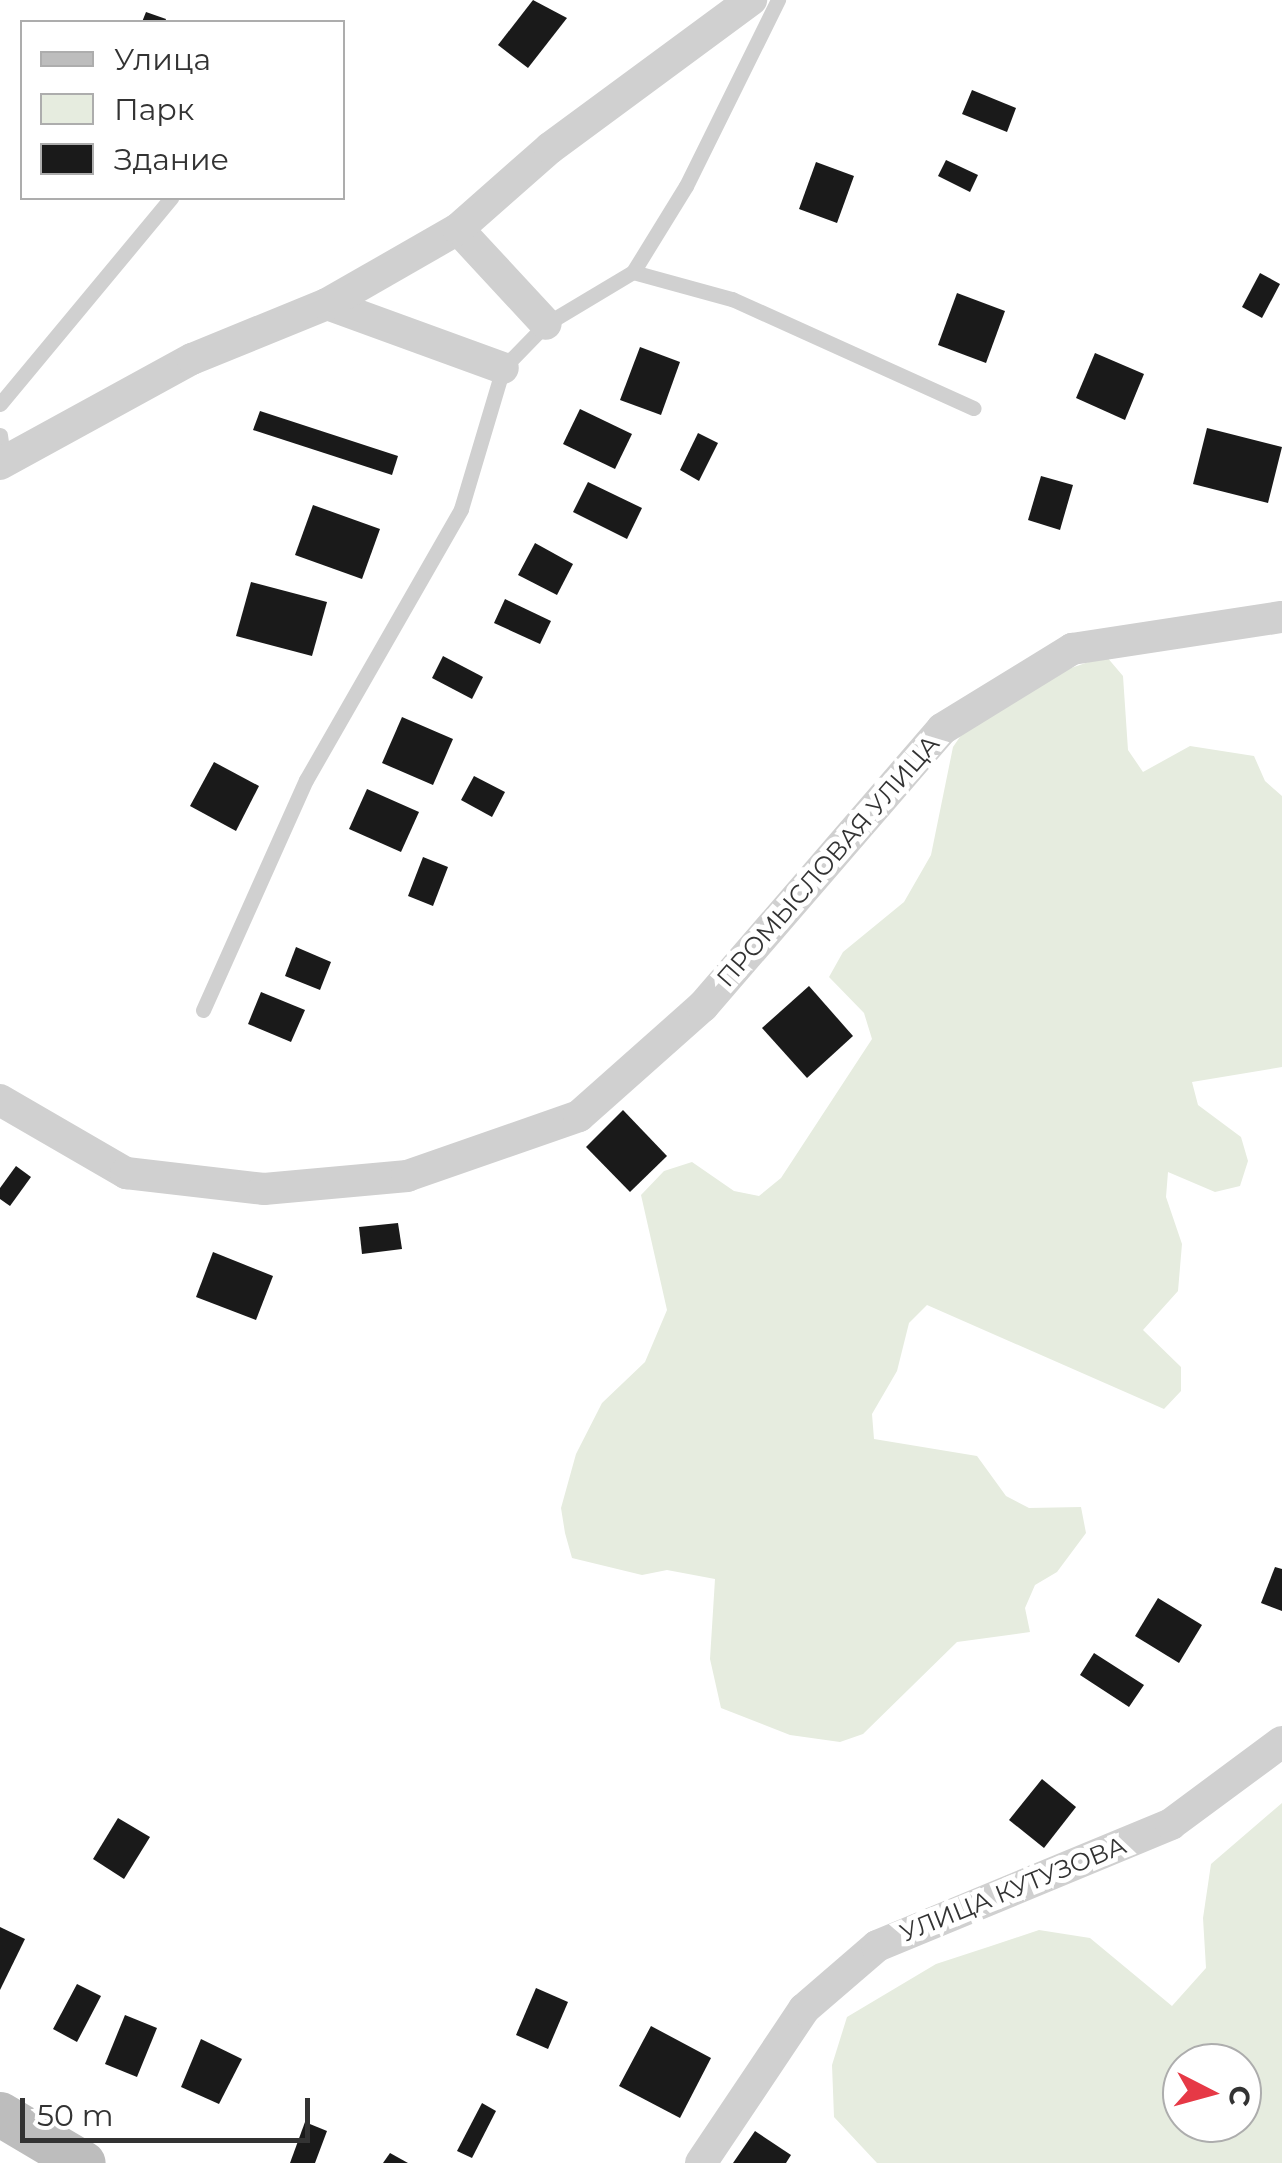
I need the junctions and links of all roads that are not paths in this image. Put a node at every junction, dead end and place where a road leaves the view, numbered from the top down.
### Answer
1 (751, 0) edge
2 (778, 0) edge
3 (169, 200) edge
4 (458, 229) junction
5 (633, 272) junction
6 (327, 304) junction
7 (546, 324) junction
8 (503, 368) junction
9 (0, 404) edge
10 (973, 408) dead end
11 (1, 454) edge
12 (1282, 616) edge
13 (203, 1010) dead end
14 (0, 1100) edge
15 (1282, 1742) edge
16 (0, 2114) edge
17 (83, 2163) edge
18 (701, 2163) edge

1 - 4 street
2 - 5 lane
3 - 9 lane
4 - 6 street
4 - 7 street
5 - 7 lane
5 - 10 lane
6 - 8 street
6 - 11 street
7 - 8 lane
8 - 13 lane
12 - 14 street, ПРОМЫСЛОВАЯ УЛИЦА
15 - 18 street, УЛИЦА КУТУЗОВА
16 - 17 street

